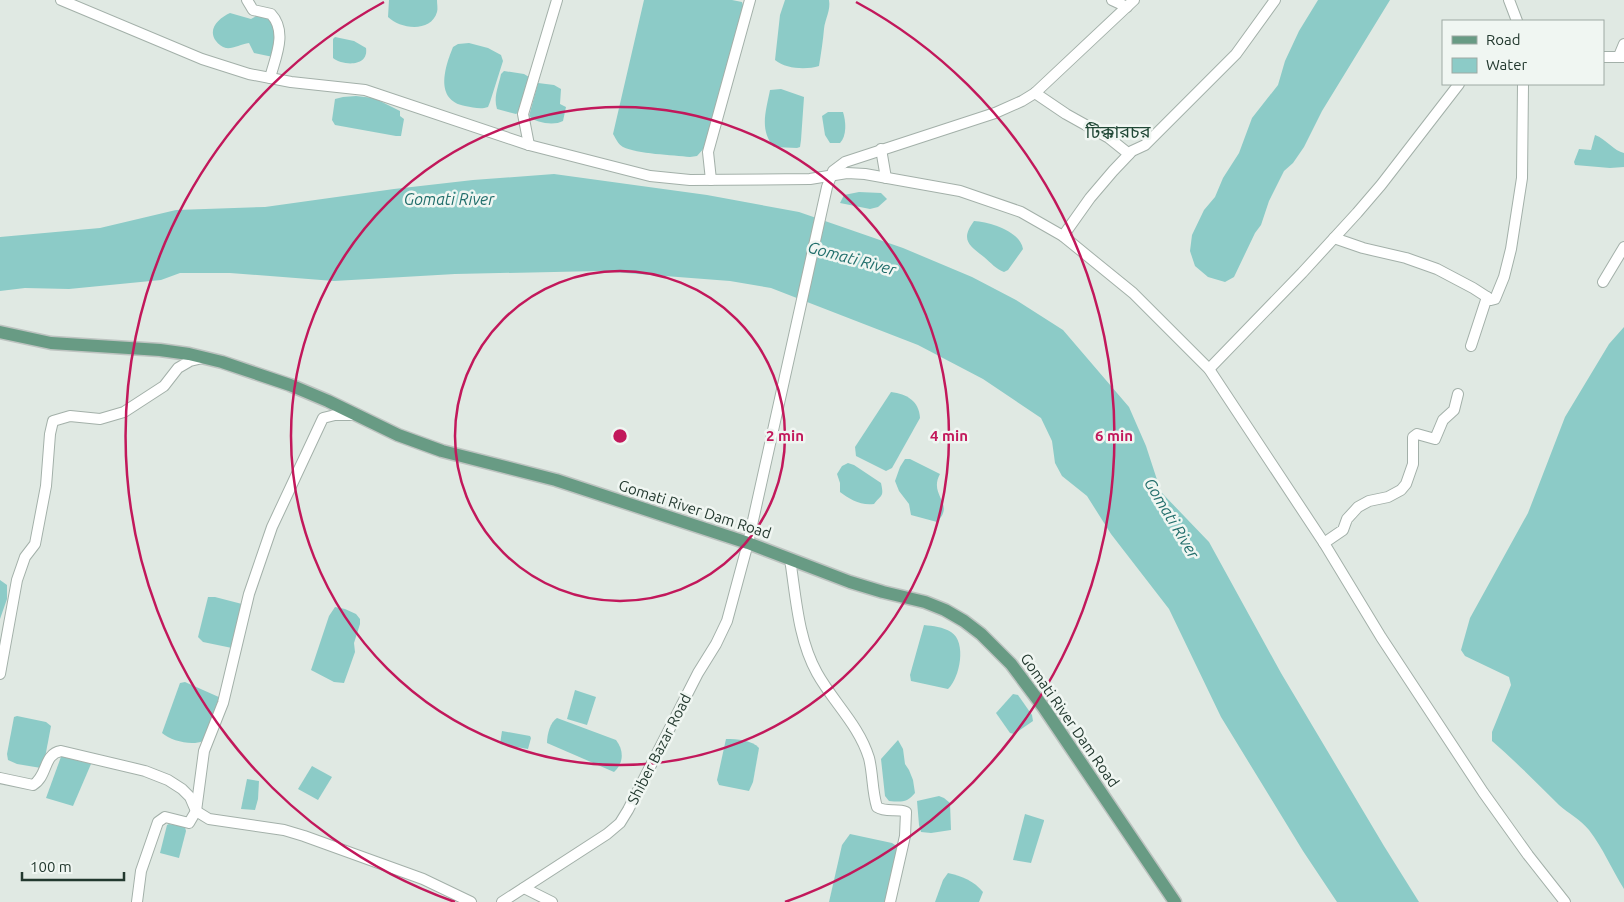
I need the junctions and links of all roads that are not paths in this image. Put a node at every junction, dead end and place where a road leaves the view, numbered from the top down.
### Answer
1 (61, 0) edge
2 (247, 0) edge
3 (557, 0) edge
4 (750, 0) edge
5 (1112, 0) edge
6 (1275, 0) edge
7 (1509, 0) edge
8 (1131, 4) edge
9 (1517, 20) edge
10 (1624, 44) edge
11 (1622, 56) edge
12 (1604, 57) edge
13 (270, 78) junction
14 (1458, 85) edge
15 (1523, 85) edge
16 (1035, 93) junction
17 (529, 146) junction
18 (881, 149) junction
19 (1130, 154) junction
20 (830, 176) junction
21 (886, 178) junction
22 (711, 180) junction
23 (1063, 236) junction
24 (1334, 238) junction
25 (1624, 248) edge
26 (1603, 282) dead end
27 (1487, 297) junction
28 (0, 332) edge
29 (1471, 346) dead end
30 (204, 358) junction
31 (1209, 369) junction
32 (1458, 394) dead end
33 (356, 415) junction
34 (748, 543) junction
35 (1324, 543) junction
36 (790, 559) junction
37 (0, 674) edge
38 (0, 778) edge
39 (196, 811) junction
40 (524, 888) junction
41 (137, 902) edge
42 (471, 902) edge
43 (502, 902) edge
44 (552, 902) edge
45 (890, 902) edge
46 (1175, 902) edge
47 (1565, 902) edge

1 - 13 street
2 - 13 street
3 - 17 street
4 - 22 street
5 - 8 street
6 - 19 street
7 - 9 street
8 - 16 street
10 - 11 street
11 - 12 street
13 - 17 street
14 - 24 street
15 - 27 street
16 - 18 street
16 - 19 street
17 - 22 street
18 - 20 street
18 - 21 street
19 - 23 street
20 - 21 street
20 - 22 street
20 - 34 street, Shiber Bazar Road
21 - 23 street
23 - 31 street
24 - 27 street
24 - 31 street
25 - 26 street
27 - 29 street
28 - 30 main road, Gomati River Dam Road
30 - 33 main road, Gomati River Dam Road
30 - 37 street
31 - 35 street
32 - 35 street
33 - 34 main road, Gomati River Dam Road
33 - 39 street
34 - 36 main road, Gomati River Dam Road
34 - 40 street, Shiber Bazar Road
35 - 47 street
36 - 45 street
36 - 46 main road, Gomati River Dam Road
38 - 39 street
39 - 41 street
39 - 42 street
40 - 43 street, Shiber Bazar Road
40 - 44 street

